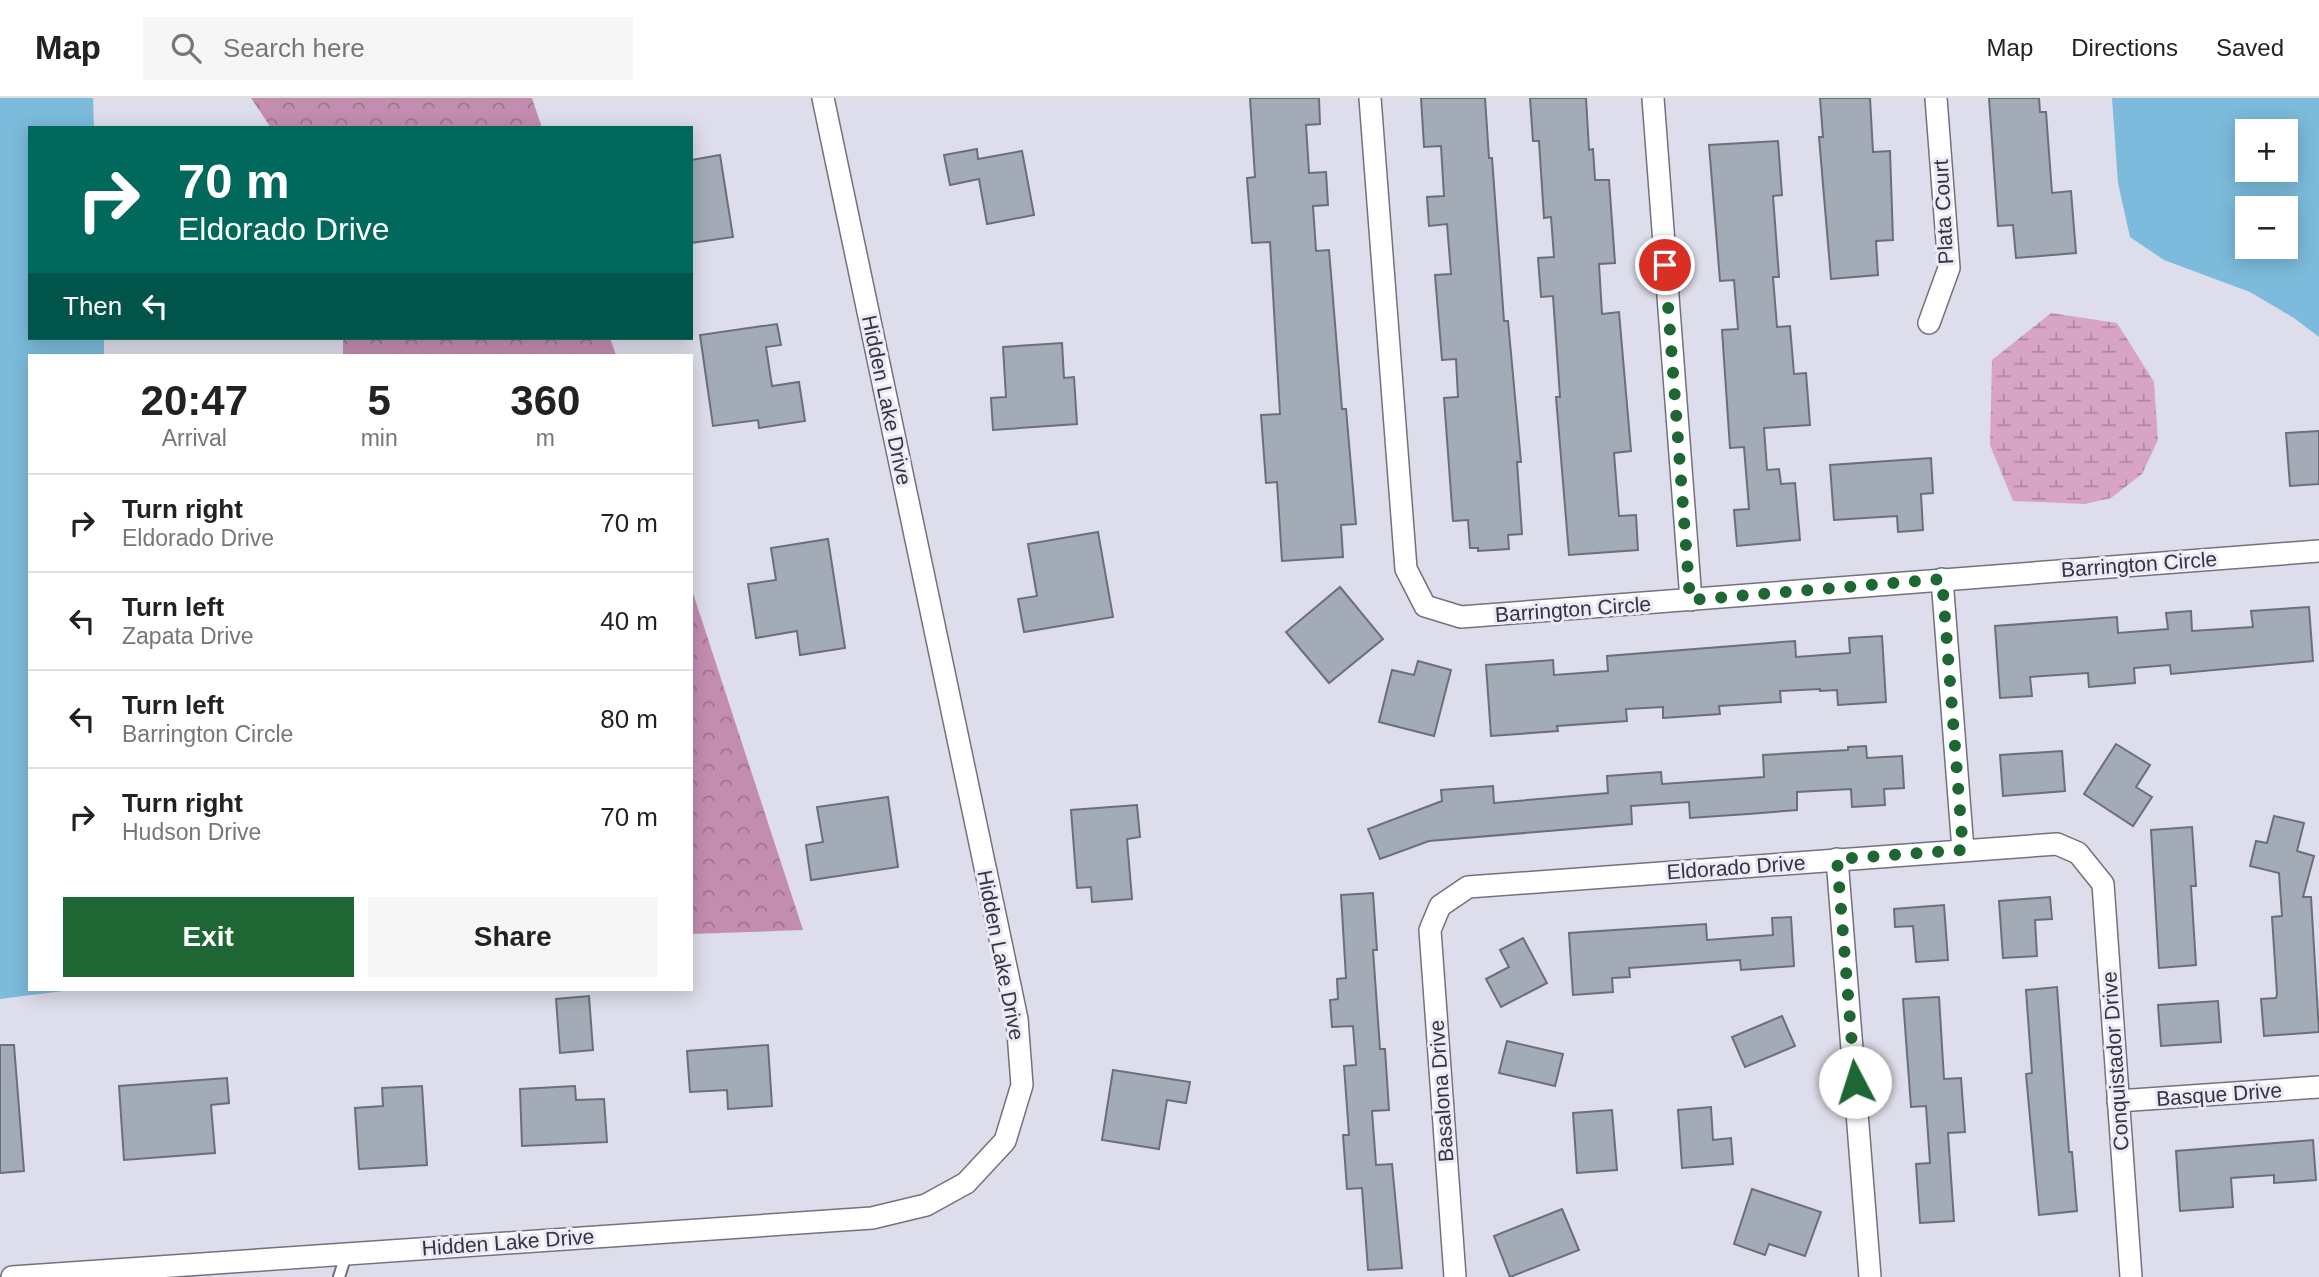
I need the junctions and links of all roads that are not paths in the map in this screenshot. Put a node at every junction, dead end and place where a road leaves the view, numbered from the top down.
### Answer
1 (823, 98) edge
2 (1370, 98) edge
3 (1653, 98) edge
4 (1936, 98) edge
5 (1929, 323) dead end
6 (2319, 551) edge
7 (1942, 579) junction
8 (1690, 600) junction
9 (1963, 850) junction
10 (2078, 853) joint
11 (1837, 859) junction
12 (1440, 906) joint
13 (2319, 1087) edge
14 (2118, 1101) junction
15 (347, 1252) junction
16 (12, 1277) edge
17 (339, 1277) edge
18 (1455, 1277) edge
19 (1870, 1277) edge
20 (2131, 1277) edge

1 - 15 street, Hidden Lake Drive
2 - 8 street, Barrington Circle
3 - 8 street
4 - 5 street, Plata Court
6 - 7 street, Barrington Circle
7 - 8 street, Barrington Circle
7 - 9 street
9 - 10 street, Eldorado Drive
9 - 11 street, Eldorado Drive
10 - 14 street, Conquistador Drive
11 - 12 street, Eldorado Drive
11 - 19 street
12 - 18 street, Basalona Drive
13 - 14 street, Basque Drive
14 - 20 street, Conquistador Drive
15 - 16 street, Hidden Lake Drive
15 - 17 lane

